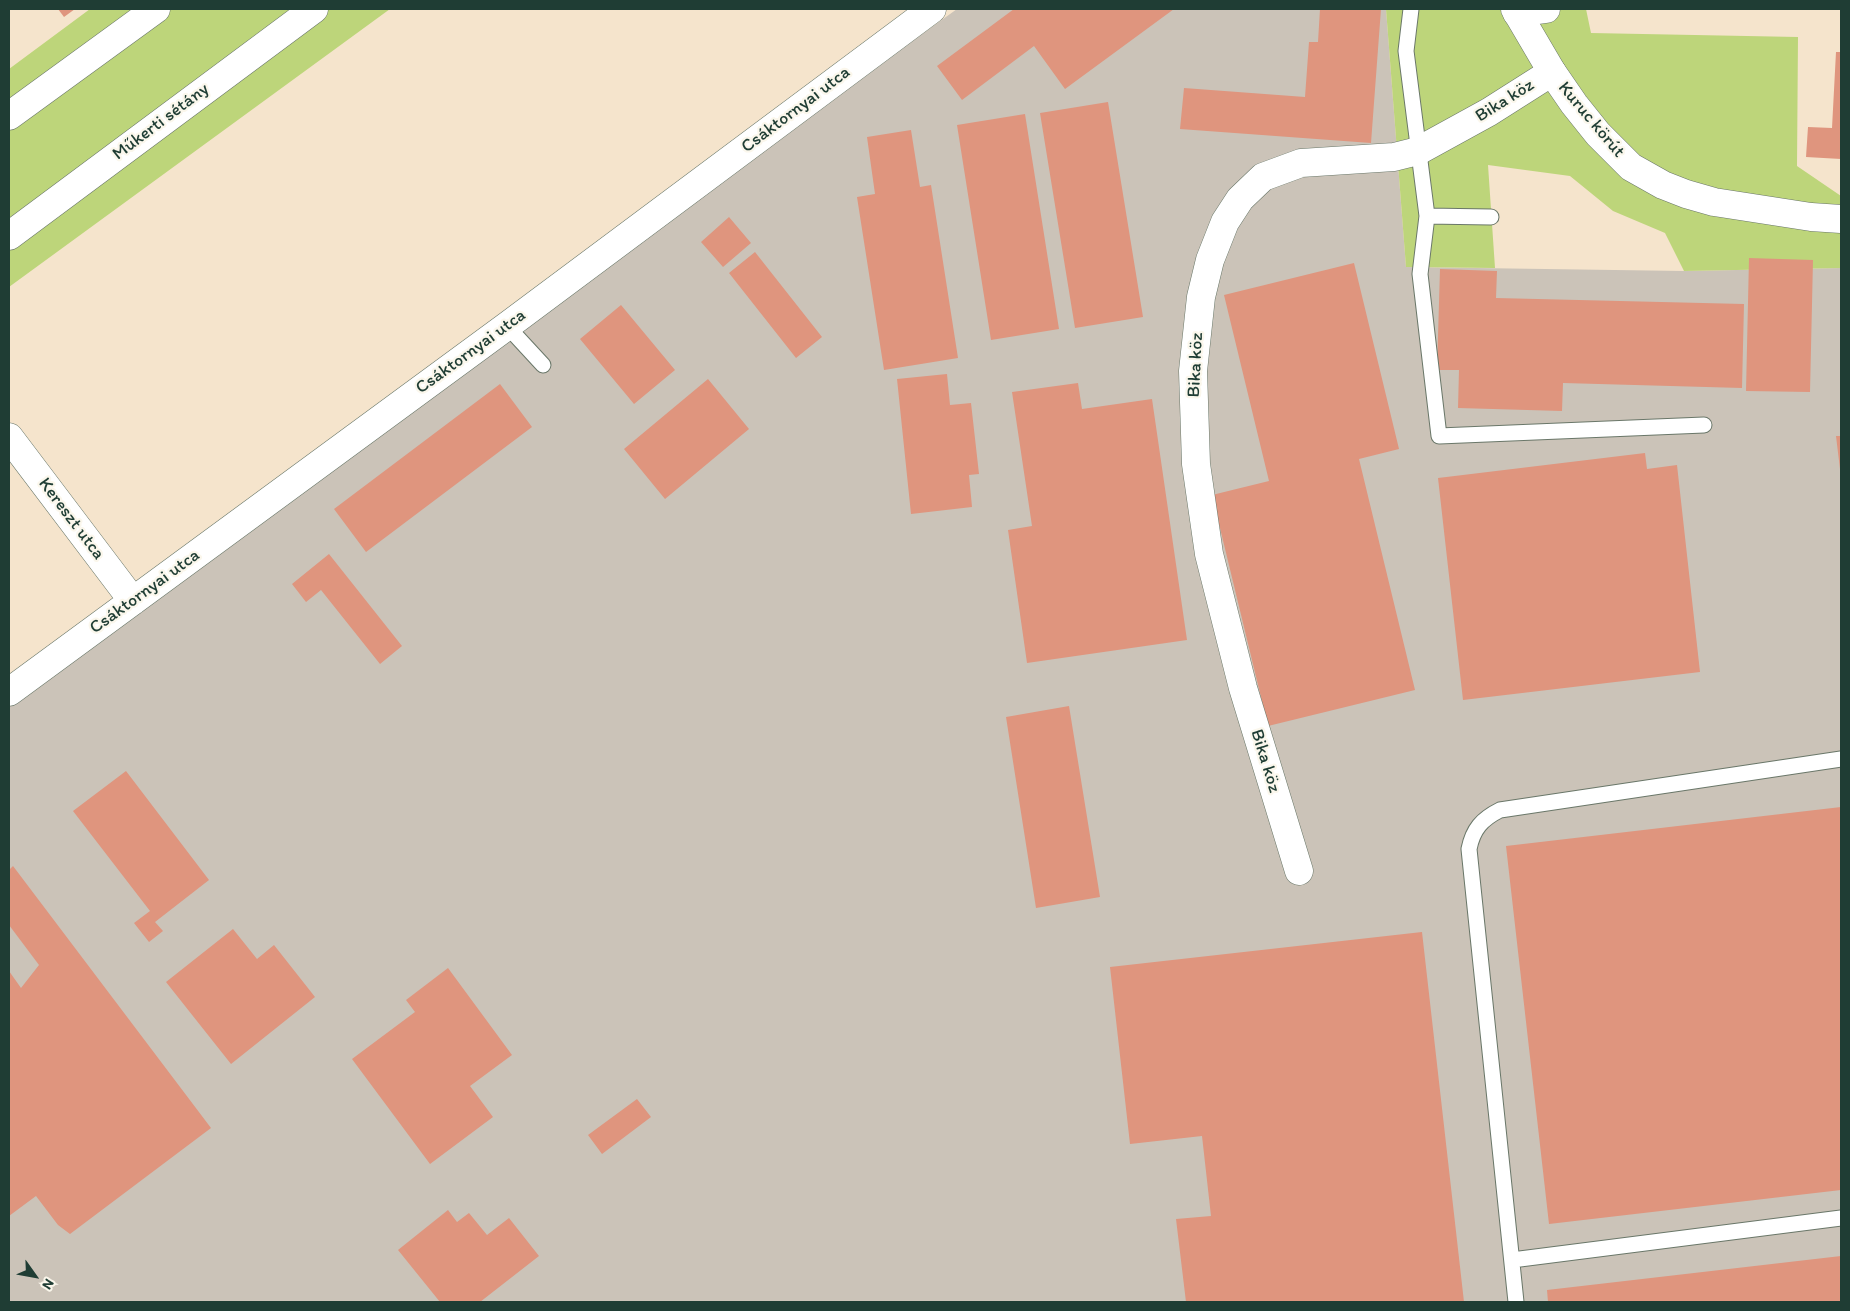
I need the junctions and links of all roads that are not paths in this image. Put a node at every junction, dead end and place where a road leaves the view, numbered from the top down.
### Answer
1 (156, 9) edge
2 (314, 9) edge
3 (932, 9) edge
4 (1410, 9) edge
5 (1546, 9) edge
6 (1516, 11) edge
7 (1552, 72) junction
8 (9, 116) edge
9 (1418, 151) junction
10 (1427, 216) junction
11 (1492, 217) dead end
12 (1841, 219) edge
13 (9, 236) edge
14 (507, 326) junction
15 (543, 365) dead end
16 (1704, 425) dead end
17 (9, 437) edge
18 (133, 601) junction
19 (9, 692) edge
20 (1841, 759) edge
21 (1299, 871) dead end
22 (1841, 1218) edge
23 (1512, 1260) junction
24 (1516, 1302) edge

1 - 8 street
2 - 13 street, Műkerti sétány
3 - 14 street, Csáktornyai utca
4 - 9 lane
5 - 6 street
6 - 7 street, Kuruc körút
7 - 9 street, Bika köz
7 - 12 street, Kuruc körút
9 - 10 lane
9 - 21 street, Bika köz
10 - 11 lane
10 - 16 lane
14 - 15 lane
14 - 18 street, Csáktornyai utca
17 - 18 street, Kereszt utca
18 - 19 street, Csáktornyai utca
20 - 23 lane
22 - 23 lane
23 - 24 lane

